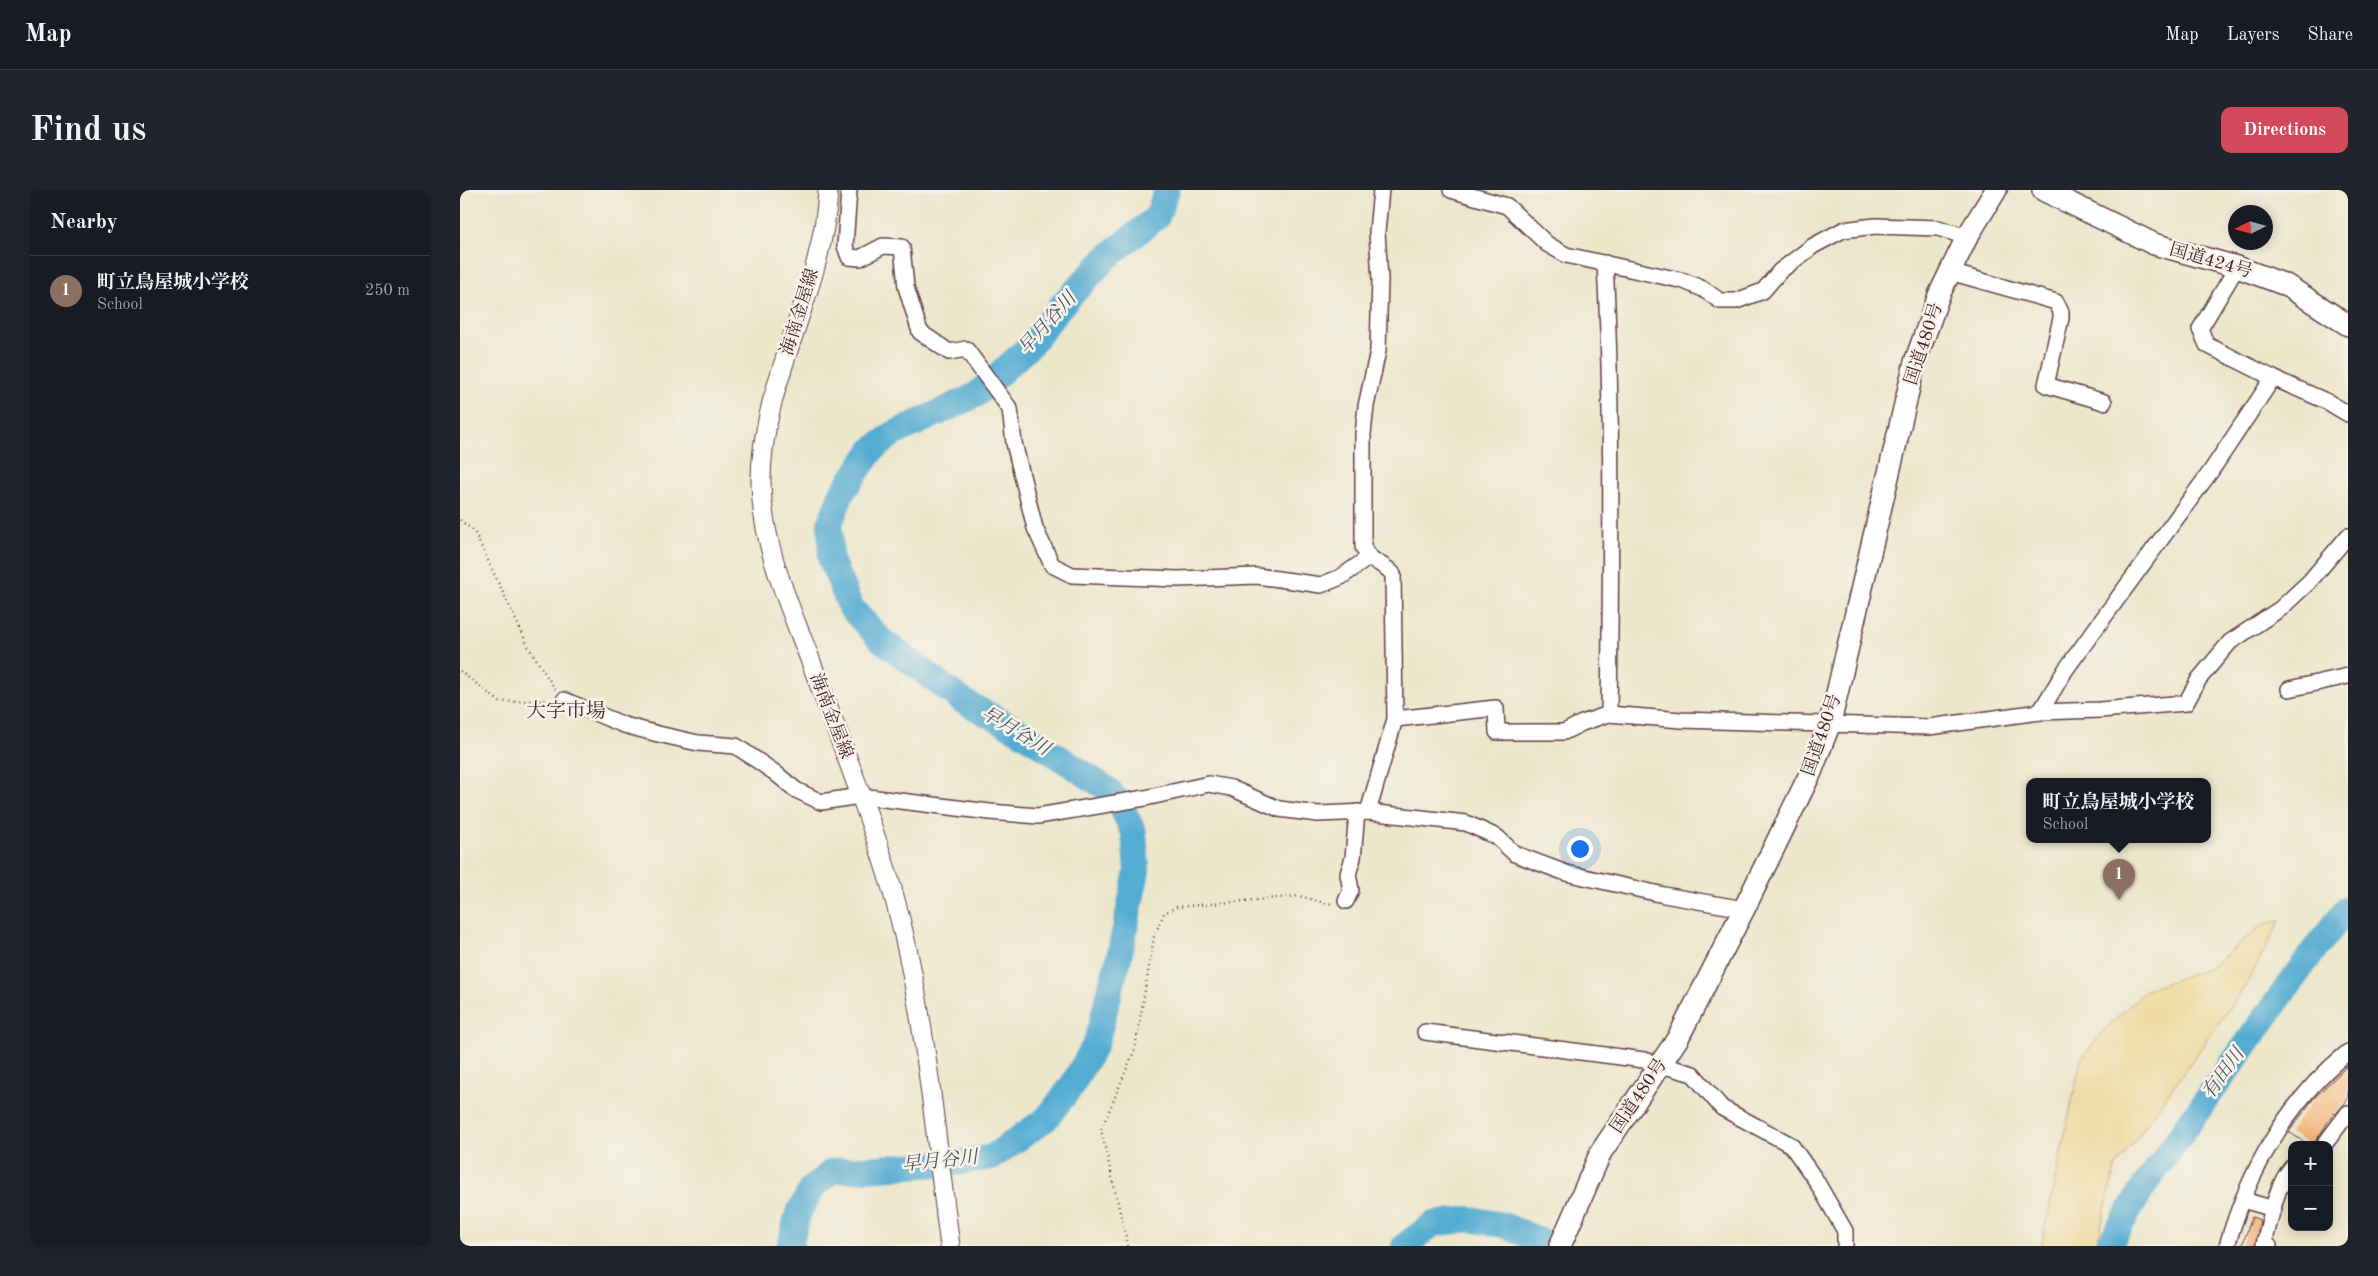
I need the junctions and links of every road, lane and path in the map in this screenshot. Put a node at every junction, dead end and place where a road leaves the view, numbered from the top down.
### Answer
1 (828, 190) edge
2 (849, 190) edge
3 (1381, 190) edge
4 (1451, 190) edge
5 (1996, 190) edge
6 (2043, 190) edge
7 (1967, 237) junction
8 (1605, 263) junction
9 (2237, 267) junction
10 (1950, 272) junction
11 (2348, 325) edge
12 (2273, 378) junction
13 (2104, 402) dead end
14 (2348, 414) edge
15 (460, 520) edge
16 (2348, 536) edge
17 (1368, 558) junction
18 (460, 671) edge
19 (2348, 676) edge
20 (2289, 689) dead end
21 (564, 700) junction
22 (2040, 712) junction
23 (1608, 714) junction
24 (1395, 719) junction
25 (1830, 723) junction
26 (860, 796) junction
27 (1363, 812) junction
28 (1346, 901) joint
29 (1744, 909) junction
30 (1425, 1032) dead end
31 (2348, 1052) edge
32 (1660, 1064) junction
33 (2348, 1113) edge
34 (2327, 1141) edge
35 (2288, 1175) edge
36 (2243, 1200) junction
37 (2274, 1209) junction
38 (950, 1246) edge
39 (1128, 1246) edge
40 (1560, 1246) edge
41 (1845, 1246) edge
42 (2227, 1246) edge
43 (2268, 1246) edge

1 - 26 main road, 海南金屋線
2 - 17 street
3 - 17 street
4 - 8 street
5 - 7 highway, 国道480号
6 - 9 highway, 国道424号
7 - 8 street
7 - 10 highway, 国道480号
8 - 23 street
9 - 11 highway, 国道424号
9 - 12 street
10 - 13 street
10 - 25 highway, 国道480号
12 - 14 street
12 - 22 street
15 - 21 path
16 - 22 street
17 - 24 street
18 - 21 path
19 - 20 street
21 - 26 street
22 - 25 street
23 - 24 street
23 - 25 street
24 - 27 street
25 - 29 highway, 国道480号
26 - 27 street
26 - 38 main road, 海南金屋線
27 - 28 street
27 - 29 street
28 - 39 path
29 - 32 highway, 国道480号
30 - 32 street
31 - 36 street
32 - 40 highway, 国道480号
32 - 41 street
33 - 34 street
35 - 37 street
36 - 37 street
36 - 42 street
37 - 43 street

